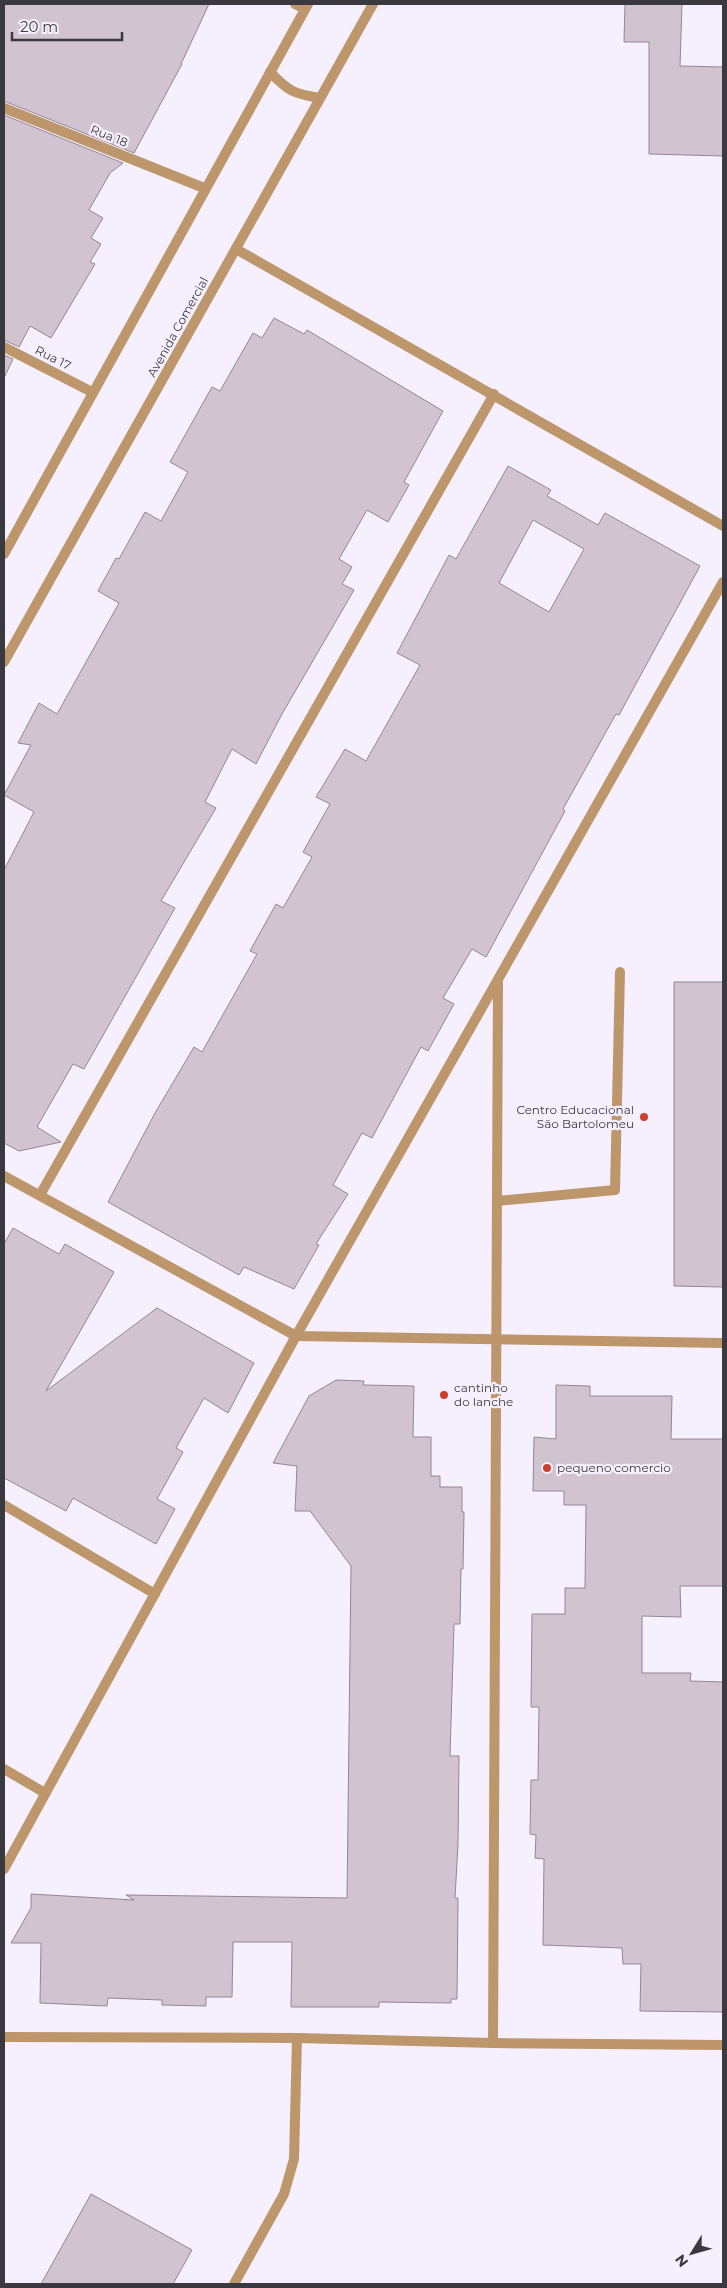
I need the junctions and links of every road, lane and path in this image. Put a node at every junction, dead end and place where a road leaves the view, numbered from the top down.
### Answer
1 (295, 4) edge
2 (373, 4) edge
3 (306, 6) edge
4 (270, 72) junction
5 (320, 98) junction
6 (4, 108) edge
7 (204, 188) junction
8 (236, 249) junction
9 (4, 347) edge
10 (92, 392) junction
11 (494, 394) junction
12 (723, 526) edge
13 (4, 554) edge
14 (723, 582) edge
15 (4, 662) edge
16 (620, 972) dead end
17 (498, 981) junction
18 (4, 1176) edge
19 (40, 1195) junction
20 (497, 1201) junction
21 (296, 1336) junction
22 (496, 1338) junction
23 (723, 1343) edge
24 (4, 1505) edge
25 (154, 1594) junction
26 (4, 1769) edge
27 (46, 1793) junction
28 (4, 1869) edge
29 (4, 2037) edge
30 (297, 2038) junction
31 (493, 2043) junction
32 (723, 2045) edge
33 (234, 2284) edge

1 - 3 street
2 - 5 street, Avenida Comercial
3 - 4 street
4 - 5 street
4 - 7 street
5 - 8 street, Avenida Comercial
6 - 7 street, Rua 18
7 - 10 street
8 - 11 street
8 - 15 street, Avenida Comercial
9 - 10 street, Rua 17
10 - 13 street
11 - 12 street
11 - 19 street
14 - 17 street
16 - 20 street
17 - 20 street
17 - 21 street
18 - 19 street
19 - 21 street
20 - 22 street
21 - 22 street
21 - 25 street
22 - 23 street
22 - 31 street
24 - 25 street
25 - 27 street
26 - 27 street
27 - 28 street
29 - 30 street
30 - 31 street
30 - 33 street
31 - 32 street

